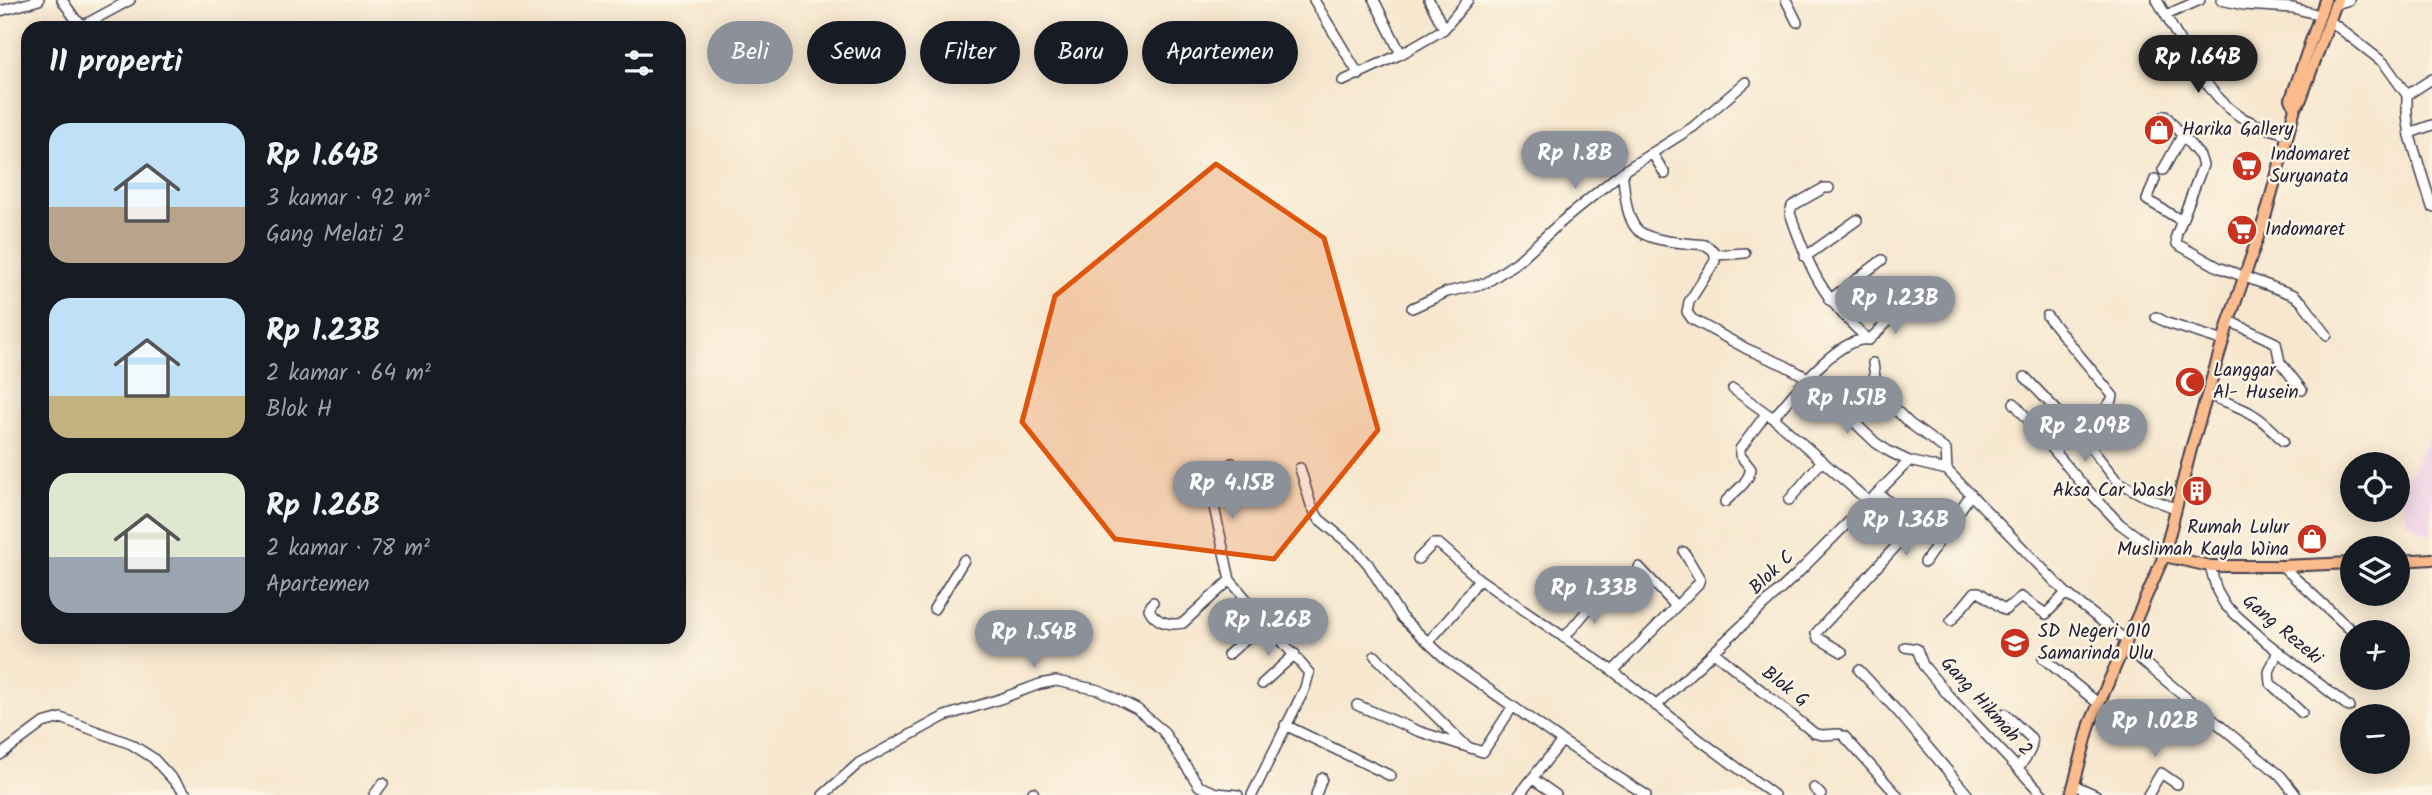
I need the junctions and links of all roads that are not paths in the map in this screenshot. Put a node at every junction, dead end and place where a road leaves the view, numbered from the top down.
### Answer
1 (39, 0) edge
2 (62, 0) edge
3 (130, 0) edge
4 (1314, 0) edge
5 (1374, 0) edge
6 (1429, 0) edge
7 (1468, 0) edge
8 (1786, 0) edge
9 (2157, 0) edge
10 (2200, 0) edge
11 (2221, 0) edge
12 (2348, 0) edge
13 (2330, 1) edge
14 (0, 11) edge
15 (2166, 15) junction
16 (2325, 18) junction
17 (78, 21) edge
18 (91, 21) edge
19 (1797, 22) dead end
20 (1444, 29) junction
21 (1401, 54) junction
22 (1359, 75) junction
23 (2432, 79) edge
24 (1343, 81) dead end
25 (1746, 82) dead end
26 (2407, 95) junction
27 (2165, 115) dead end
28 (2432, 125) edge
29 (2410, 133) junction
30 (2288, 135) junction
31 (2182, 136) junction
32 (1652, 153) junction
33 (2163, 170) dead end
34 (1622, 172) junction
35 (1665, 174) dead end
36 (2155, 179) dead end
37 (2429, 186) edge
38 (1829, 188) dead end
39 (2432, 207) edge
40 (1857, 220) dead end
41 (2182, 221) junction
42 (1745, 253) dead end
43 (1716, 255) junction
44 (1805, 257) junction
45 (1882, 260) dead end
46 (2245, 278) junction
47 (1829, 300) junction
48 (1412, 308) dead end
49 (1900, 310) dead end
50 (2047, 316) dead end
51 (2156, 317) dead end
52 (2229, 321) junction
53 (2327, 335) dead end
54 (1869, 340) junction
55 (2224, 341) junction
56 (1872, 363) dead end
57 (2025, 377) dead end
58 (1808, 378) junction
59 (1733, 389) dead end
60 (2302, 390) dead end
61 (2207, 395) junction
62 (2014, 403) dead end
63 (1770, 416) junction
64 (2083, 439) junction
65 (2283, 441) dead end
66 (1909, 461) junction
67 (1821, 462) junction
68 (1232, 463) dead end
69 (1300, 468) dead end
70 (1947, 470) junction
71 (1879, 493) junction
72 (1971, 494) junction
73 (1789, 500) dead end
74 (1725, 502) dead end
75 (1869, 502) junction
76 (2175, 508) junction
77 (1684, 551) dead end
78 (2164, 556) junction
79 (1418, 559) dead end
80 (2432, 559) edge
81 (964, 560) dead end
82 (2410, 560) edge
83 (1925, 562) dead end
84 (2340, 564) edge
85 (2210, 566) junction
86 (2283, 566) junction
87 (1639, 567) dead end
88 (1479, 579) junction
89 (1230, 580) junction
90 (2066, 593) junction
91 (1600, 595) dead end
92 (1153, 602) dead end
93 (1675, 605) junction
94 (934, 609) dead end
95 (2340, 620) edge
96 (1265, 621) junction
97 (1951, 621) dead end
98 (1564, 638) junction
99 (1429, 641) junction
100 (2125, 643) junction
101 (1905, 647) dead end
102 (2278, 651) junction
103 (1714, 652) junction
104 (1842, 652) dead end
105 (1295, 654) junction
106 (1228, 655) dead end
107 (1375, 656) dead end
108 (2043, 659) dead end
109 (1859, 670) dead end
110 (1613, 671) junction
111 (1262, 684) dead end
112 (2099, 704) junction
113 (2344, 704) edge
114 (1357, 705) dead end
115 (1513, 706) junction
116 (1656, 706) junction
117 (2302, 713) dead end
118 (2005, 714) dead end
119 (1285, 725) junction
120 (1562, 741) junction
121 (1466, 746) junction
122 (0, 755) edge
123 (2018, 769) junction
124 (1391, 776) dead end
125 (1322, 778) dead end
126 (1533, 779) junction
127 (383, 783) dead end
128 (2177, 784) dead end
129 (2072, 790) edge
130 (187, 795) edge
131 (374, 795) edge
132 (823, 795) edge
133 (1238, 795) edge
134 (1252, 795) edge
135 (1316, 795) edge
136 (1519, 795) edge
137 (1556, 795) edge
138 (1646, 795) edge
139 (1774, 795) edge
140 (1897, 795) edge
141 (1968, 795) edge
142 (2043, 795) edge
143 (2096, 795) edge
144 (2148, 795) edge
145 (2296, 795) edge

1 - 14 street
2 - 17 street
3 - 18 street
4 - 22 street
5 - 21 street
6 - 20 street
7 - 20 street
8 - 19 street
9 - 15 street
10 - 15 street
11 - 16 street
12 - 13 street
13 - 16 main road
15 - 30 street
16 - 26 street
16 - 30 main road
20 - 21 street
21 - 22 street
22 - 24 street
23 - 26 street
25 - 32 street
26 - 29 street
27 - 31 street
28 - 29 street
29 - 37 street
30 - 46 main road
31 - 33 street
31 - 41 street
32 - 34 street
32 - 35 street
34 - 43 street
34 - 48 street
36 - 41 street
37 - 39 street
38 - 44 street
40 - 44 street
41 - 46 street
42 - 43 street
43 - 58 street
44 - 47 street
45 - 47 street
46 - 52 main road
46 - 53 street
47 - 54 street
49 - 54 street
50 - 64 street
51 - 55 street
52 - 55 main road
52 - 60 street
54 - 58 street
55 - 61 main road
56 - 70 street
57 - 64 street
58 - 63 street
58 - 66 street
59 - 63 street
61 - 65 street
61 - 76 main road
62 - 78 street
63 - 67 street
63 - 74 street
64 - 76 street
66 - 70 street
66 - 71 street, Blok C
67 - 73 street
67 - 75 street
68 - 89 street
69 - 99 street
70 - 72 street
71 - 75 street, Blok C
71 - 104 street
72 - 83 street
72 - 90 street
75 - 103 street, Blok C
76 - 78 main road
77 - 93 street
78 - 85 main road
78 - 100 main road
79 - 88 street
80 - 82 main road
81 - 94 street
84 - 86 main road
85 - 86 main road
85 - 102 street, Gang Rezeki
86 - 95 street
87 - 93 street
88 - 98 street
88 - 99 street
89 - 92 street
89 - 96 street
90 - 97 street
90 - 100 street
91 - 98 street
93 - 110 street
96 - 105 street
96 - 106 street
98 - 110 street
99 - 115 street
100 - 112 main road
100 - 145 street
101 - 123 street, Gang Hikmah 2
102 - 113 street, Gang Rezeki
102 - 117 street
103 - 116 street, Blok C
103 - 140 street, Blok G
105 - 111 street
105 - 119 street
107 - 121 street
108 - 112 street
109 - 141 street
110 - 116 street
112 - 129 main road
114 - 121 street
115 - 120 street
115 - 121 street
116 - 139 street
118 - 123 street
119 - 124 street
119 - 134 street
120 - 126 street
120 - 138 street
122 - 130 street
123 - 142 street, Gang Hikmah 2
125 - 135 street
126 - 136 street
126 - 137 street
127 - 131 street
128 - 144 street
129 - 143 street
132 - 133 street

